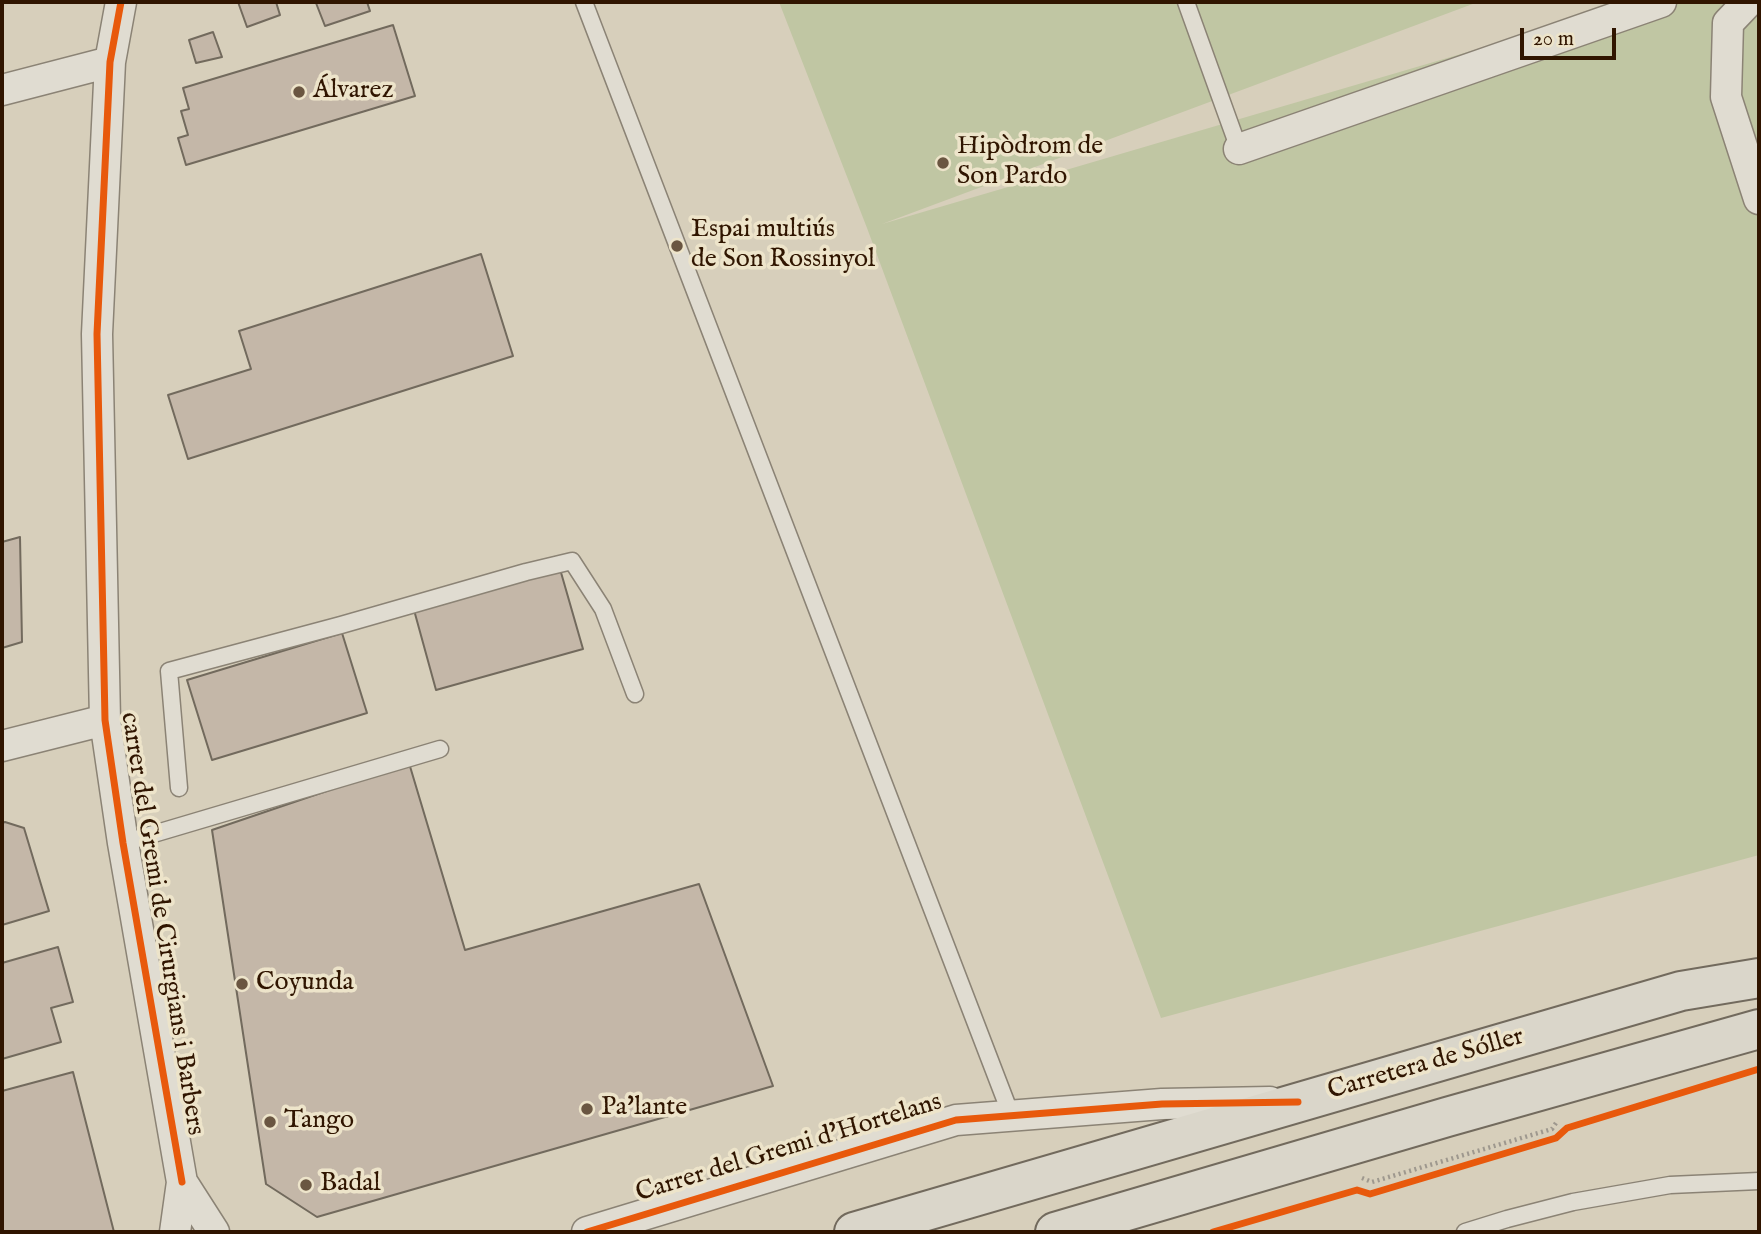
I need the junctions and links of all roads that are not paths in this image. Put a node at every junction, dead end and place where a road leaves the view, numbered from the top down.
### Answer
1 (121, 2) edge
2 (584, 2) edge
3 (1186, 2) edge
4 (1661, 2) edge
5 (1748, 2) edge
6 (110, 62) junction
7 (2, 90) edge
8 (1239, 149) joint
9 (1759, 199) edge
10 (635, 694) dead end
11 (105, 720) junction
12 (2, 746) edge
13 (440, 749) dead end
14 (179, 788) dead end
15 (123, 842) junction
16 (1759, 961) edge
17 (1759, 978) edge
18 (1681, 991) junction
19 (1759, 1029) edge
20 (1298, 1102) junction
21 (1011, 1115) junction
22 (1759, 1181) edge
23 (182, 1182) junction
24 (175, 1232) edge
25 (214, 1232) edge
26 (587, 1232) edge
27 (854, 1232) edge
28 (1055, 1232) edge
29 (1465, 1232) edge

1 - 6 street, carrer del Gremi de Cirurgians i Barbers
2 - 21 lane
3 - 8 lane
4 - 8 street
5 - 9 street
6 - 7 street
6 - 11 street, carrer del Gremi de Cirurgians i Barbers
10 - 14 lane
11 - 12 street
11 - 15 street, carrer del Gremi de Cirurgians i Barbers
13 - 15 lane
15 - 23 street, carrer del Gremi de Cirurgians i Barbers
16 - 18 main road
17 - 18 main road, Carretera de Sóller
18 - 20 main road, Carretera de Sóller
19 - 28 main road
20 - 21 street, Carrer del Gremi d'Hortelans
20 - 27 main road, Carretera de Sóller
21 - 26 street, Carrer del Gremi d'Hortelans
22 - 29 lane
23 - 24 street
23 - 25 street

